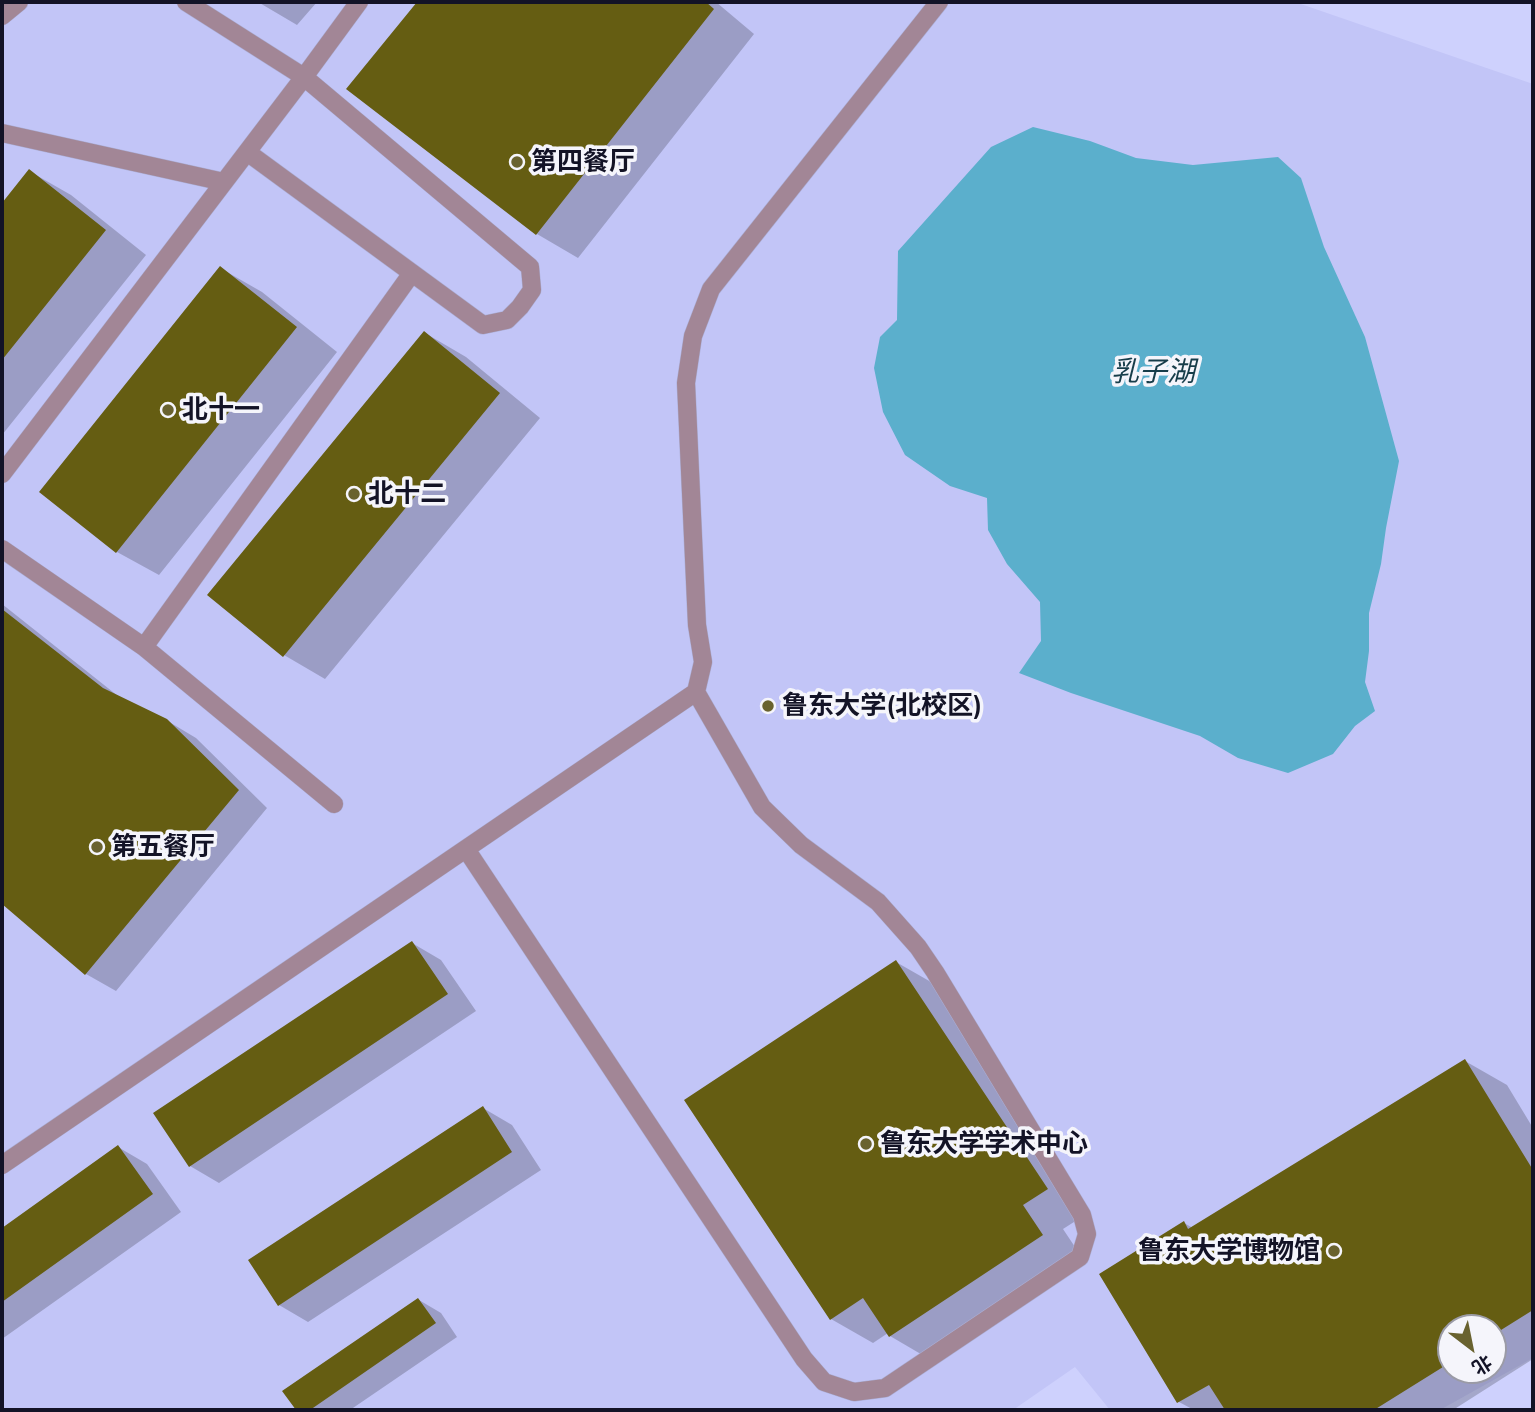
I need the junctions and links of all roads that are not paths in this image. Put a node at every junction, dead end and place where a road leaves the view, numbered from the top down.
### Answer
1 (19, 2) edge
2 (186, 2) edge
3 (359, 2) edge
4 (939, 2) edge
5 (2, 16) edge
6 (304, 77) junction
7 (2, 133) edge
8 (247, 152) junction
9 (224, 182) junction
10 (412, 273) junction
11 (2, 474) edge
12 (2, 549) edge
13 (144, 647) junction
14 (696, 692) junction
15 (334, 804) dead end
16 (466, 849) junction
17 (2, 1165) edge

1 - 5 lane
2 - 6 lane
3 - 6 lane
4 - 14 lane
6 - 8 lane
6 - 10 lane
7 - 9 lane
8 - 9 lane
8 - 10 lane
9 - 11 lane
10 - 13 lane
12 - 13 lane
13 - 15 lane
14 - 16 lane
14 - 16 lane
16 - 17 lane

